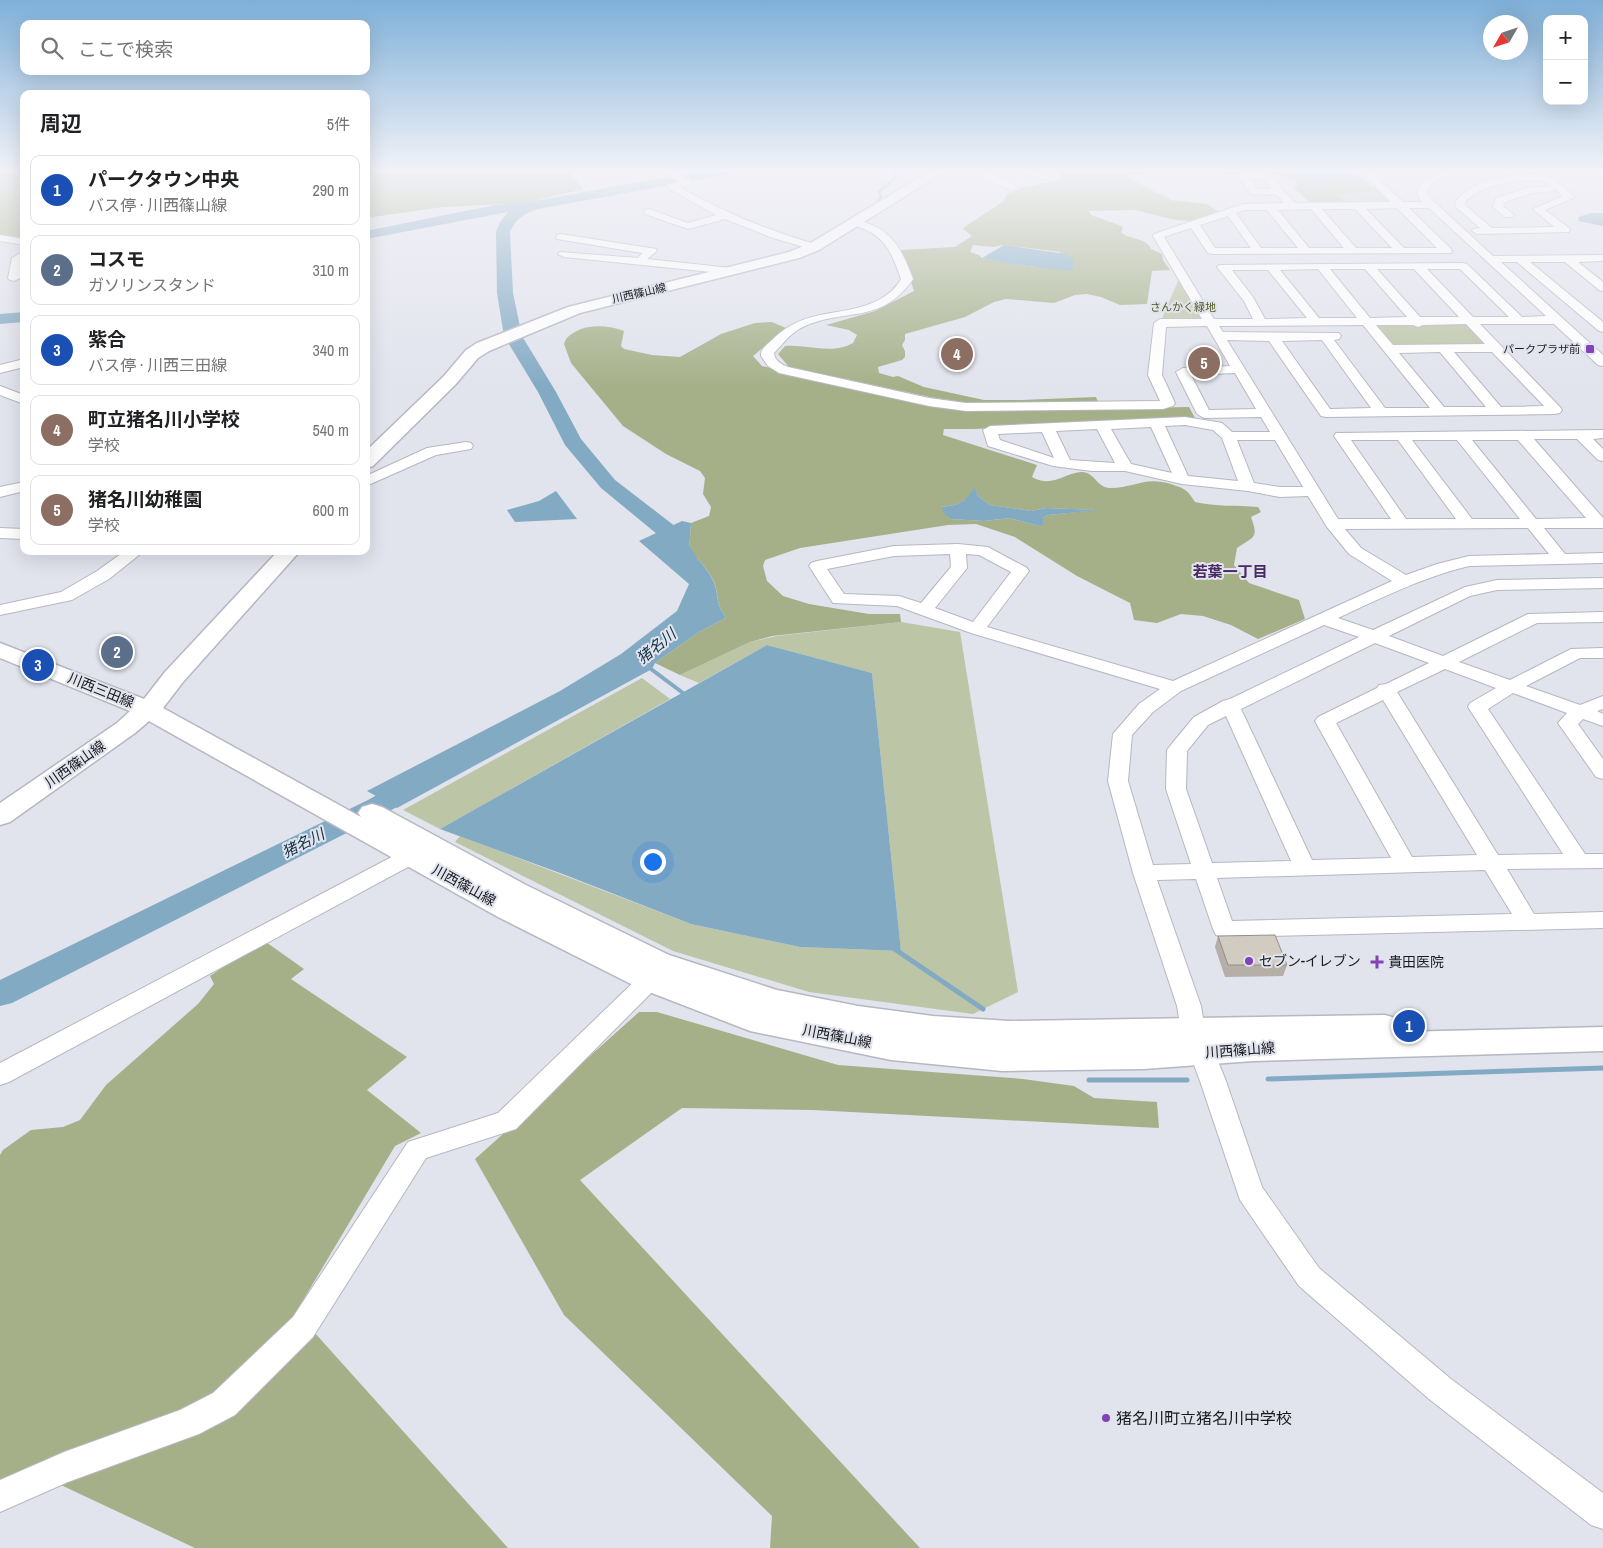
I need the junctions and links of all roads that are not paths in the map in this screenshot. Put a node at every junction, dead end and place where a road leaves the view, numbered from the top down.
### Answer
1 (599, 242) edge
2 (797, 242) edge
3 (822, 242) edge
4 (890, 242) edge
5 (1162, 242) edge
6 (1206, 242) edge
7 (1253, 242) edge
8 (1299, 242) edge
9 (1345, 242) edge
10 (1393, 242) edge
11 (1438, 242) edge
12 (1472, 242) edge
13 (613, 245) junction
14 (814, 247) junction
15 (1258, 251) junction
16 (1306, 251) junction
17 (1352, 251) junction
18 (1401, 251) junction
19 (564, 254) dead end
20 (20, 257) edge
21 (599, 258) junction
22 (1567, 258) junction
23 (1603, 258) edge
24 (1490, 259) junction
25 (1520, 259) junction
26 (635, 263) junction
27 (1321, 266) junction
28 (1368, 266) junction
29 (1417, 266) junction
30 (1272, 267) junction
31 (731, 271) junction
32 (19, 277) edge
33 (0, 281) edge
34 (1603, 288) edge
35 (1557, 320) junction
36 (1520, 321) junction
37 (1211, 322) junction
38 (1261, 322) junction
39 (1316, 322) junction
40 (1365, 322) junction
41 (1470, 322) junction
42 (1418, 323) junction
43 (1600, 323) edge
44 (1377, 335) junction
45 (1219, 336) junction
46 (1325, 336) junction
47 (1273, 337) junction
48 (1495, 348) junction
49 (1444, 349) junction
50 (1389, 350) junction
51 (1603, 362) edge
52 (20, 364) edge
53 (0, 369) edge
54 (1239, 369) junction
55 (0, 390) edge
56 (20, 398) edge
57 (1497, 411) junction
58 (1381, 412) junction
59 (1440, 412) junction
60 (1265, 413) junction
61 (1156, 422) junction
62 (1102, 425) junction
63 (1047, 428) junction
64 (1603, 434) edge
65 (1522, 435) junction
66 (1581, 435) junction
67 (1228, 436) junction
68 (1279, 436) junction
69 (1402, 436) junction
70 (1461, 436) junction
71 (466, 446) dead end
72 (1603, 457) edge
73 (370, 458) edge
74 (1064, 463) junction
75 (1125, 467) junction
76 (370, 480) edge
77 (1182, 480) junction
78 (1248, 486) junction
79 (20, 487) edge
80 (1313, 491) junction
81 (0, 492) edge
82 (1600, 523) edge
83 (1334, 524) junction
84 (1402, 524) junction
85 (1468, 524) junction
86 (1534, 524) junction
87 (958, 549) junction
88 (131, 555) edge
89 (286, 555) edge
90 (1603, 558) edge
91 (1562, 559) junction
92 (1405, 581) junction
93 (1603, 583) edge
94 (0, 610) edge
95 (924, 610) junction
96 (1603, 617) edge
97 (1325, 619) junction
98 (977, 629) junction
99 (0, 635) edge
100 (1374, 636) junction
101 (0, 650) edge
102 (1603, 653) edge
103 (1442, 662) junction
104 (1512, 686) junction
105 (1174, 687) junction
106 (1386, 689) junction
107 (1603, 702) edge
108 (153, 704) junction
109 (1230, 705) junction
110 (1580, 712) junction
111 (1603, 720) edge
112 (1603, 773) edge
113 (0, 816) edge
114 (384, 830) junction
115 (411, 856) junction
116 (1603, 861) edge
117 (1492, 862) junction
118 (1579, 862) junction
119 (1406, 865) junction
120 (1306, 868) junction
121 (1204, 872) junction
122 (1144, 874) junction
123 (1603, 920) edge
124 (1528, 922) junction
125 (650, 980) junction
126 (1603, 1021) edge
127 (1603, 1039) edge
128 (1198, 1042) junction
129 (0, 1075) edge
130 (0, 1496) edge
131 (1603, 1513) edge

1 - 13 street
2 - 14 street
3 - 14 main road, 川西篠山線
4 - 37 street
5 - 37 street
6 - 15 street
7 - 15 street
8 - 16 street
9 - 17 street
10 - 18 street
11 - 18 street
12 - 24 street
13 - 21 street
13 - 26 street
14 - 31 main road, 川西篠山線
15 - 16 street
16 - 17 street
17 - 18 street
19 - 21 street
20 - 32 street
21 - 26 street
22 - 23 street
22 - 25 street
22 - 34 street
24 - 25 street
24 - 35 street
25 - 43 street
26 - 31 street
27 - 28 street
27 - 30 street
27 - 40 street
28 - 29 street
28 - 42 street
29 - 36 street
29 - 41 street
30 - 38 street
30 - 39 street
31 - 73 main road, 川西篠山線
32 - 33 street
35 - 36 street
35 - 51 street
36 - 41 street
37 - 38 street
37 - 45 street
38 - 39 street
39 - 40 street
40 - 42 street
40 - 44 street
41 - 42 street
41 - 48 street
44 - 46 street
44 - 50 street
45 - 47 street
45 - 54 street
46 - 47 street
46 - 58 street
47 - 58 street
48 - 49 street
48 - 57 street
49 - 50 street
49 - 57 street
50 - 59 street
52 - 53 street
54 - 60 street
54 - 60 street
55 - 56 street
57 - 59 street
58 - 59 street
60 - 68 street
61 - 62 street
61 - 67 street
61 - 77 street
62 - 63 street
62 - 75 street
63 - 74 street
63 - 74 street
64 - 66 street
65 - 66 street
65 - 70 street
65 - 82 street
66 - 72 street
67 - 68 street
67 - 78 street
68 - 80 street
69 - 70 street
69 - 84 street
69 - 85 street
70 - 86 street
71 - 76 street
74 - 75 street
75 - 77 street
77 - 78 street
78 - 80 street
79 - 81 street
80 - 83 street
82 - 86 street
83 - 84 street
83 - 92 street
84 - 85 street
85 - 86 street
86 - 91 street
87 - 95 street
87 - 95 street
87 - 98 street
88 - 94 street
89 - 108 main road, 川西篠山線
90 - 91 street
91 - 92 street
92 - 97 street
93 - 100 street
95 - 98 street
96 - 103 street
97 - 100 street
97 - 105 street
98 - 105 street
99 - 108 main road, 川西三田線
100 - 103 street
100 - 109 street
101 - 108 main road, 川西三田線
102 - 104 street
103 - 104 street
103 - 106 street
104 - 110 street
104 - 118 street
105 - 122 street
106 - 117 street
106 - 119 street
107 - 110 street
108 - 113 main road, 川西篠山線
108 - 114 main road, 川西篠山線
109 - 120 street
109 - 121 street
110 - 111 street
110 - 112 street
114 - 115 main road, 川西篠山線
114 - 128 main road, 川西篠山線
115 - 125 main road, 川西篠山線
115 - 129 street
116 - 118 street
117 - 118 street
117 - 119 street
117 - 124 street
119 - 120 street
120 - 121 street
121 - 122 street
121 - 124 street
122 - 128 street
123 - 124 street
125 - 128 main road, 川西篠山線
125 - 130 street
126 - 128 main road, 川西篠山線
127 - 128 main road, 川西篠山線
128 - 131 street

